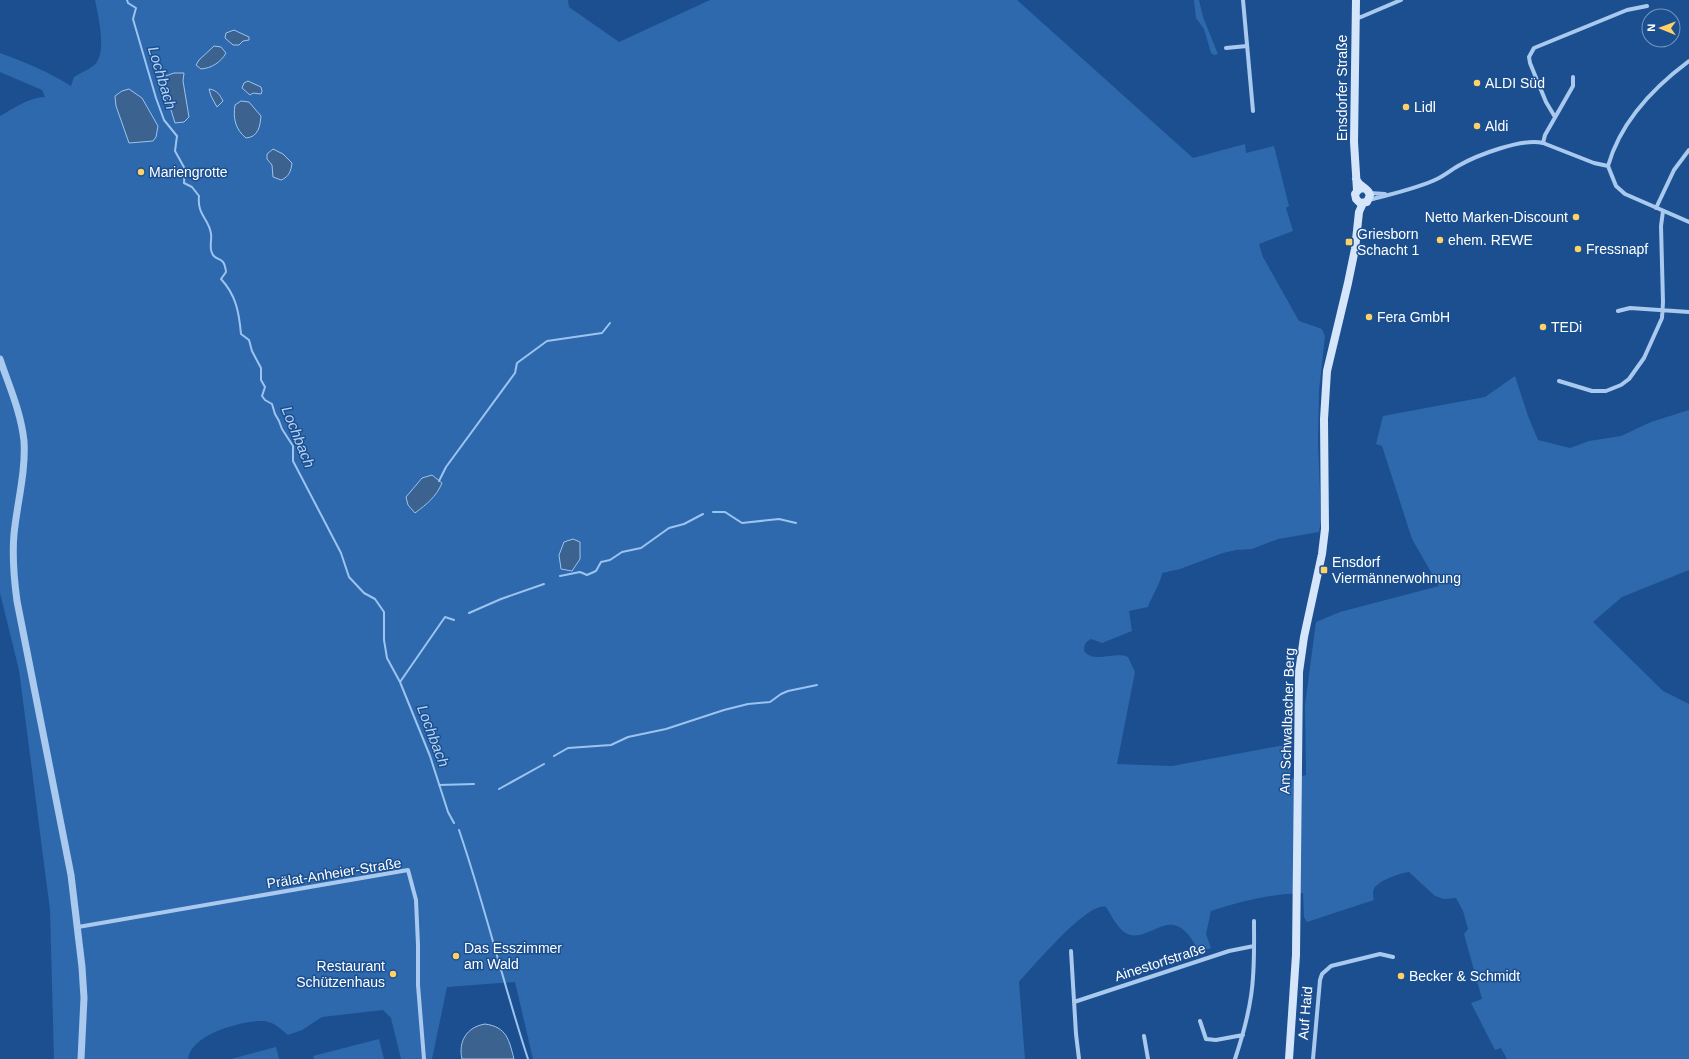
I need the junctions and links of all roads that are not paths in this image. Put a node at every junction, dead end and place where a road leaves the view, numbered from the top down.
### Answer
1 (1243, 0) edge
2 (1356, 0) edge
3 (1401, 0) edge
4 (1647, 6) dead end
5 (1355, 18) junction
6 (1247, 46) junction
7 (1226, 48) dead end
8 (1689, 61) edge
9 (1574, 76) dead end
10 (1253, 111) dead end
11 (1555, 117) junction
12 (1543, 143) junction
13 (1689, 150) edge
14 (1608, 166) junction
15 (1393, 194) junction
16 (1363, 196) junction
17 (1656, 208) junction
18 (1663, 211) junction
19 (1689, 222) edge
20 (1618, 310) dead end
21 (1663, 310) junction
22 (1689, 312) edge
23 (0, 359) edge
24 (1559, 381) dead end
25 (1254, 921) dead end
26 (78, 927) junction
27 (1254, 946) junction
28 (1071, 951) dead end
29 (1393, 957) dead end
30 (1074, 1002) junction
31 (1200, 1021) dead end
32 (1243, 1035) junction
33 (1144, 1036) dead end
34 (81, 1059) edge
35 (424, 1059) edge
36 (1079, 1059) edge
37 (1148, 1059) edge
38 (1235, 1059) edge
39 (1289, 1059) edge
40 (1313, 1059) edge

1 - 6 street
2 - 5 main road, Ensdorfer Straße
3 - 5 street
4 - 11 street
5 - 16 main road, Ensdorfer Straße
6 - 7 street
6 - 10 street
8 - 14 street
9 - 11 street
11 - 12 street
12 - 14 street
12 - 15 street
13 - 17 street
14 - 17 street
15 - 16 street
15 - 16 street
16 - 39 main road, Am Schwalbacher Berg
17 - 18 street
18 - 19 street
18 - 21 street
20 - 21 street
21 - 22 street
21 - 24 street
23 - 26 street
25 - 27 street
26 - 34 street
26 - 35 street, Prälat-Anheier-Straße
27 - 30 street, Ainestorfstraße
27 - 32 street
28 - 30 street
29 - 40 street, Auf Haid
30 - 36 street
31 - 32 street
32 - 38 street
33 - 37 street

